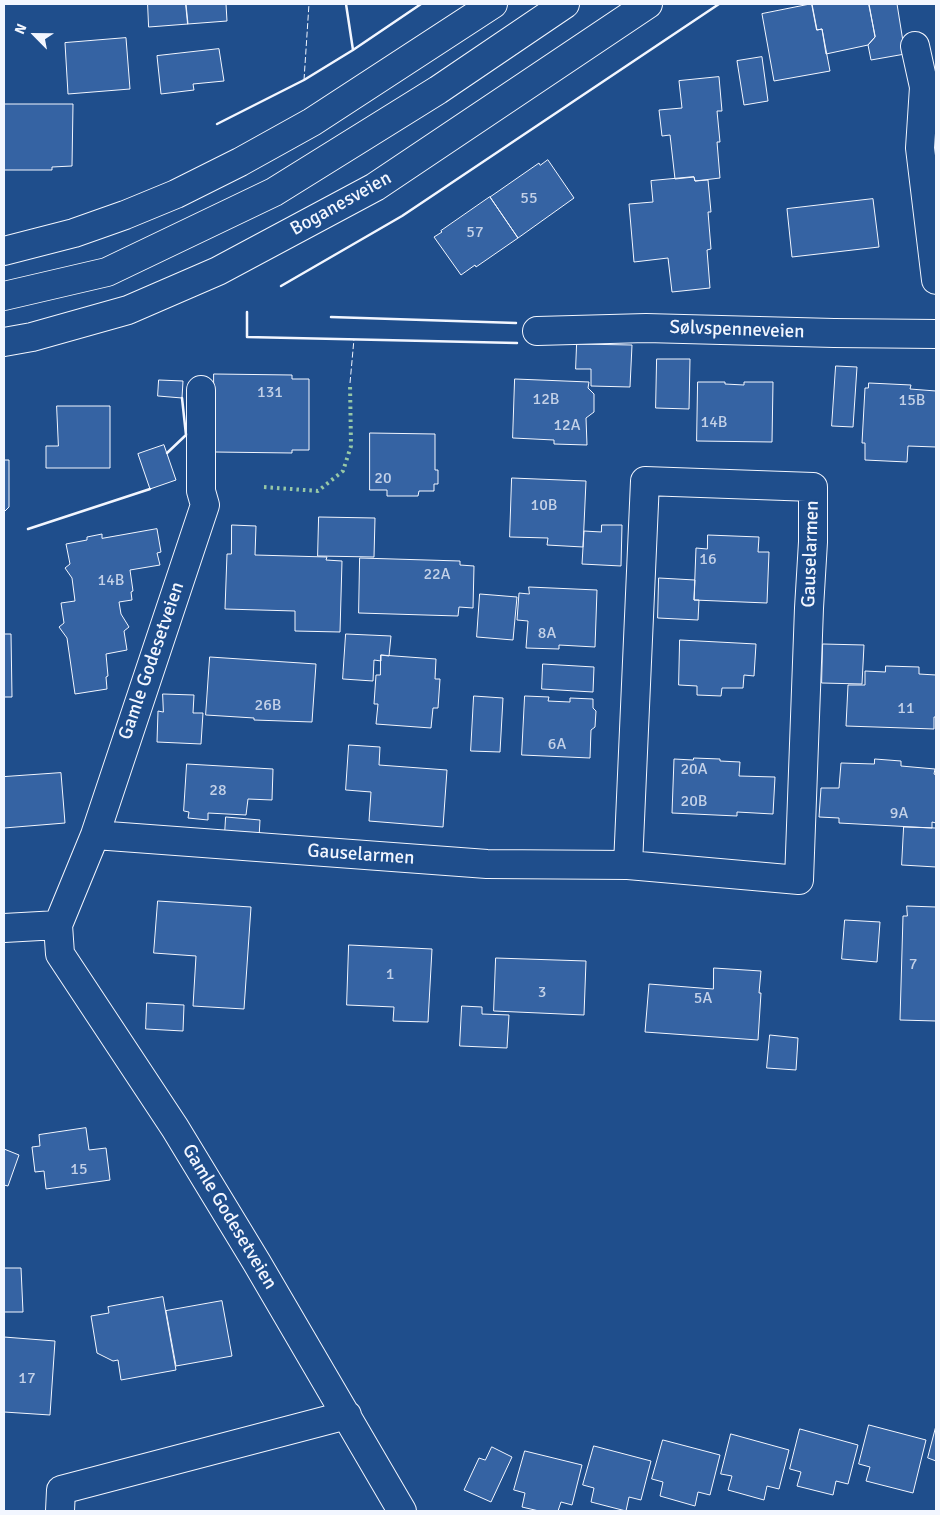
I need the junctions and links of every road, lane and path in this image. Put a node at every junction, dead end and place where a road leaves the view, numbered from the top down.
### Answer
1 (493, 4) edge
2 (565, 4) edge
3 (648, 4) edge
4 (915, 46) dead end
5 (4, 251) edge
6 (936, 280) edge
7 (4, 296) edge
8 (537, 331) dead end
9 (936, 334) edge
10 (4, 342) edge
11 (201, 390) dead end
12 (95, 835) junction
13 (628, 865) junction
14 (58, 926) junction
15 (4, 928) edge
16 (347, 1415) junction
17 (60, 1511) edge
18 (402, 1511) edge

1 - 5 street
2 - 7 street
3 - 10 street, Boganesveien
4 - 6 street
8 - 9 street, Sølvspenneveien
11 - 12 street, Gamle Godesetveien
12 - 13 street, Gauselarmen
12 - 14 street, Gamle Godesetveien
13 - 13 street, Gauselarmen
14 - 15 street
14 - 16 street, Gamle Godesetveien
16 - 17 street
16 - 18 street, Gamle Godesetveien

